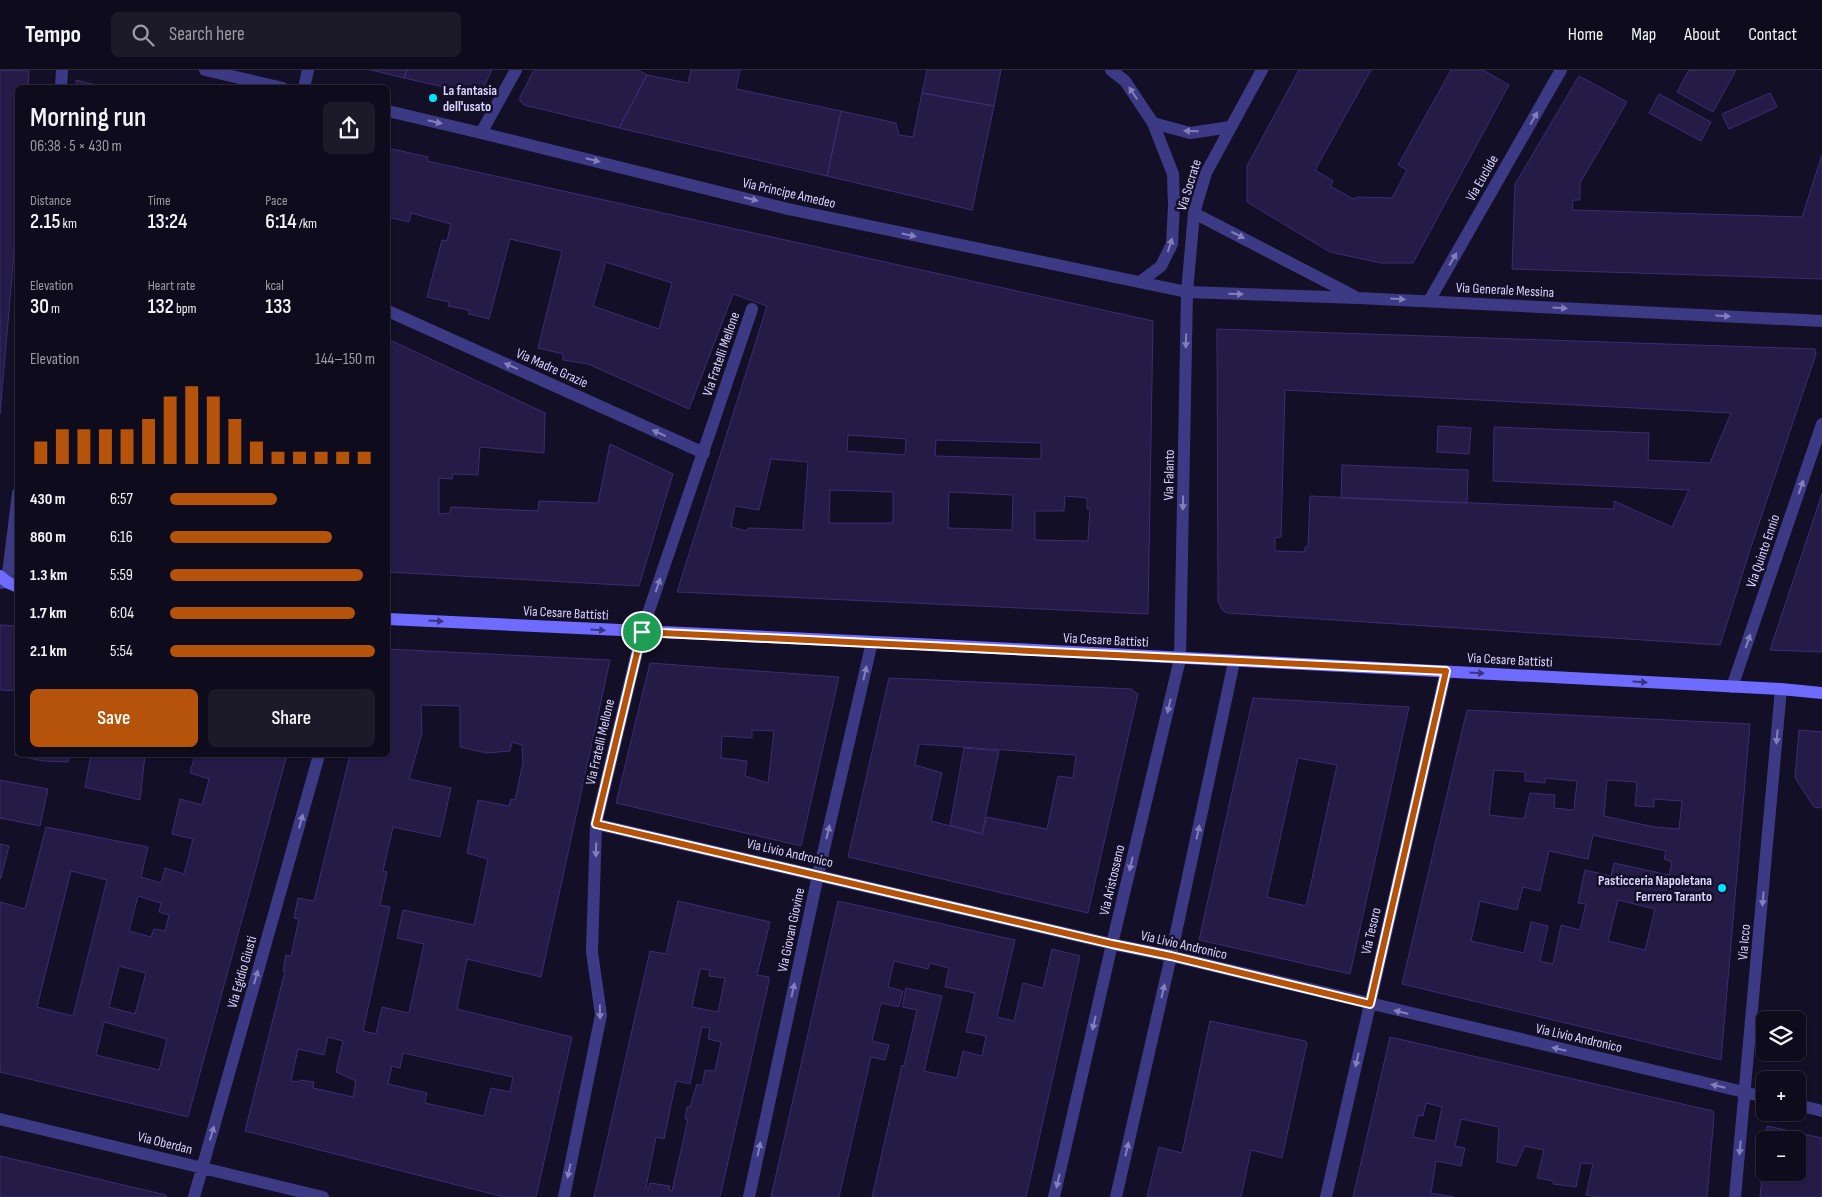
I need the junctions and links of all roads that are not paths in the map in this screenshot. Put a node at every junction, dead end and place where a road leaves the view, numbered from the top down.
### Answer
1 (62, 70) edge
2 (205, 70) edge
3 (308, 70) edge
4 (516, 70) edge
5 (1111, 70) edge
6 (1262, 70) edge
7 (1561, 70) edge
8 (61, 85) edge
9 (270, 85) edge
10 (305, 85) edge
11 (390, 111) edge
12 (1153, 123) junction
13 (1230, 126) junction
14 (481, 132) junction
15 (1194, 213) junction
16 (1140, 282) junction
17 (1187, 292) junction
18 (1358, 298) junction
19 (1429, 301) junction
20 (752, 309) dead end
21 (390, 312) edge
22 (1822, 321) edge
23 (1822, 424) edge
24 (704, 453) junction
25 (15, 515) edge
26 (6, 582) edge
27 (390, 619) edge
28 (642, 632) junction
29 (872, 642) junction
30 (1180, 659) junction
31 (1234, 662) junction
32 (1446, 671) junction
33 (1732, 687) junction
34 (1781, 689) junction
35 (1822, 692) edge
36 (318, 757) edge
37 (596, 824) junction
38 (818, 875) junction
39 (1112, 944) junction
40 (1171, 956) junction
41 (1370, 1004) junction
42 (1745, 1093) junction
43 (1756, 1095) edge
44 (1806, 1107) edge
45 (1822, 1111) edge
46 (0, 1118) edge
47 (202, 1168) junction
48 (194, 1197) edge
49 (323, 1197) edge
50 (564, 1197) edge
51 (749, 1197) edge
52 (1054, 1197) edge
53 (1116, 1197) edge
54 (1326, 1197) edge
55 (1735, 1197) edge

1 - 8 street
2 - 9 street
3 - 10 street
4 - 14 street
12 -> 5 street
6 - 13 street, Via Socrate
19 -> 7 street, Via Euclide
11 -> 14 street, Via Principe Amedeo
13 -> 12 street
16 -> 12 street
13 - 15 street, Via Socrate
14 -> 16 street, Via Principe Amedeo
15 - 17 street, Via Socrate
15 -> 18 street
16 - 17 street, Via Principe Amedeo
17 -> 18 street, Via Generale Messina
17 -> 30 street, Via Falanto
18 -> 19 street, Via Generale Messina
19 -> 22 street, Via Generale Messina
20 - 24 street, Via Fratelli Mellone
24 -> 21 street, Via Madre Grazie
33 -> 23 street, Via Quinto Ennio
28 -> 24 street, Via Fratelli Mellone
25 - 26 street
27 -> 28 main road, Via Cesare Battisti
28 - 29 main road, Via Cesare Battisti
28 - 37 street, Via Fratelli Mellone
29 - 30 main road, Via Cesare Battisti
38 -> 29 street, Via Giovan Giovine
30 - 31 main road, Via Cesare Battisti
30 -> 39 street, Via Aristosseno
31 - 32 main road, Via Cesare Battisti
40 -> 31 street
32 -> 33 main road, Via Cesare Battisti
32 - 41 street, Via Tesoro
33 - 34 main road, Via Cesare Battisti
34 - 35 main road, Via Cesare Battisti
34 -> 42 street, Via Icco
47 -> 36 street, Via Egidio Giusti
37 - 38 street, Via Livio Andronico
37 -> 50 street, Via Fratelli Mellone
38 - 39 street, Via Livio Andronico
51 -> 38 street, Via Giovan Giovine
39 - 40 street, Via Livio Andronico
39 -> 52 street, Via Aristosseno
40 - 41 street, Via Livio Andronico
53 -> 40 street
42 -> 41 street, Via Livio Andronico
41 -> 54 street, Via Tesoro
42 - 43 street, Via Livio Andronico
42 -> 55 street, Via Icco
44 - 45 street
46 - 47 street, Via Oberdan
47 - 48 street, Via Egidio Giusti
47 - 49 street, Via Oberdan

